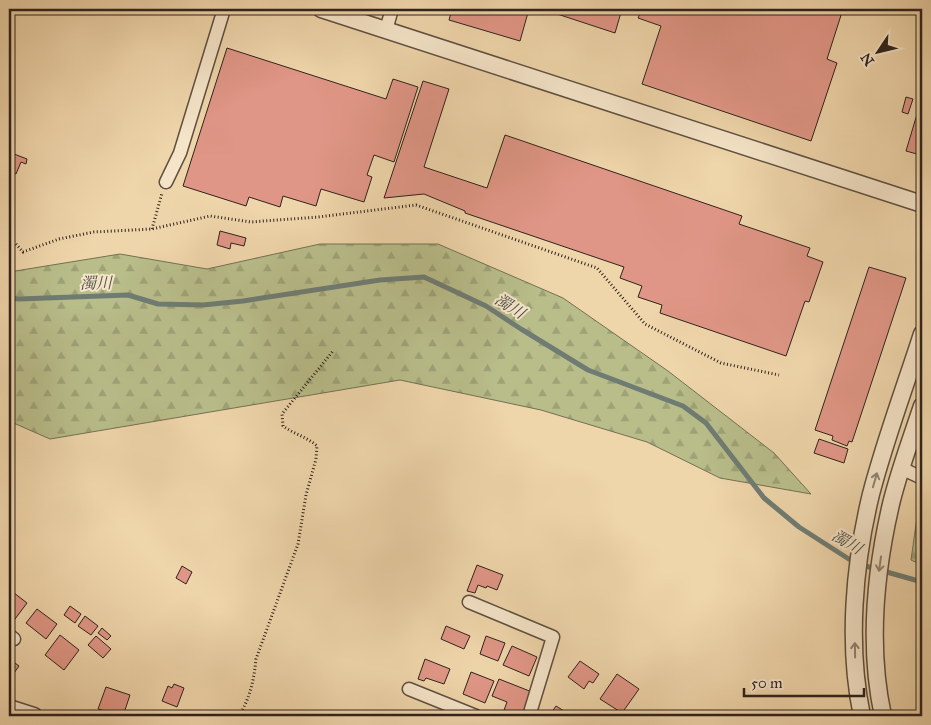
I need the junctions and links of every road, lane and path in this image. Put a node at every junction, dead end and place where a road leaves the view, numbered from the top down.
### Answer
1 (224, 9) edge
2 (321, 9) edge
3 (392, 9) edge
4 (386, 30) junction
5 (166, 182) joint
6 (922, 204) edge
7 (152, 229) junction
8 (9, 236) edge
9 (922, 334) edge
10 (333, 351) dead end
11 (779, 376) dead end
12 (922, 406) edge
13 (901, 468) junction
14 (922, 478) edge
15 (469, 602) dead end
16 (409, 689) dead end
17 (9, 708) edge
18 (34, 716) edge
19 (239, 716) edge
20 (476, 716) edge
21 (529, 716) edge
22 (862, 716) edge
23 (882, 716) edge

1 - 5 street
2 - 4 street
3 - 4 street
4 - 6 street
5 - 7 path
7 - 8 path
7 - 11 path
22 -> 9 street
10 - 19 path
12 - 13 street
13 - 14 street
13 -> 23 street
15 - 21 street
16 - 20 street
17 - 18 street

